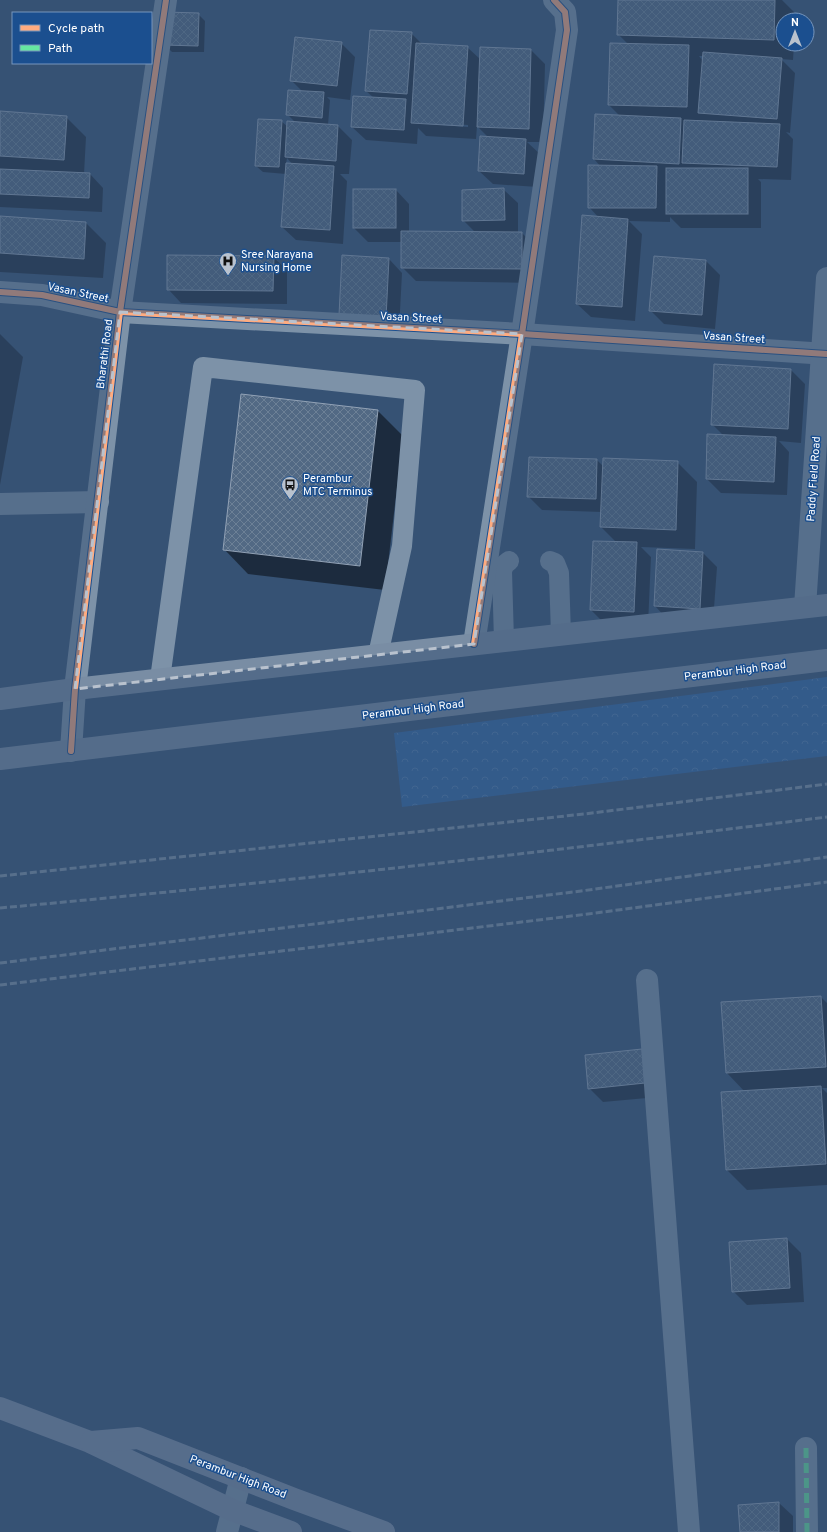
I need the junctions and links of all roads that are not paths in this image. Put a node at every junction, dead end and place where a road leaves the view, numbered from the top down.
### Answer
1 (166, 0) edge
2 (554, 0) edge
3 (827, 278) edge
4 (0, 292) edge
5 (120, 312) junction
6 (522, 334) junction
7 (825, 354) edge
8 (98, 502) junction
9 (0, 504) edge
10 (509, 561) dead end
11 (550, 561) dead end
12 (827, 605) edge
13 (805, 607) junction
14 (561, 635) junction
15 (504, 641) junction
16 (474, 644) junction
17 (378, 655) junction
18 (827, 660) edge
19 (160, 679) junction
20 (76, 689) junction
21 (0, 699) edge
22 (71, 751) junction
23 (0, 759) edge
24 (647, 980) dead end
25 (0, 1408) edge
26 (90, 1442) junction
27 (806, 1448) dead end
28 (241, 1478) junction
29 (232, 1510) junction
30 (227, 1532) edge
31 (291, 1532) edge
32 (384, 1532) edge
33 (689, 1532) edge
34 (807, 1532) edge

1 - 5 street, Bharathi Road
2 - 6 street
3 - 7 street, Paddy Field Road
4 - 5 street, Vasan Street
5 - 6 street, Vasan Street
5 - 8 street, Bharathi Road
6 - 7 street, Vasan Street
6 - 16 street
7 - 13 street, Paddy Field Road
8 - 9 street
8 - 20 street, Bharathi Road
10 - 15 lane
11 - 14 lane
12 - 13 main road
13 - 14 main road
14 - 15 main road
15 - 16 main road
16 - 17 main road
17 - 19 main road
17 - 19 lane
18 - 22 main road, Perambur High Road
19 - 20 main road
20 - 21 main road
20 - 22 street, Bharathi Road
22 - 23 main road, Perambur High Road
24 - 33 street
25 - 26 main road, Perambur High Road
26 - 28 main road, Perambur High Road
26 - 29 main road, Perambur High Road
27 - 34 street
28 - 29 street
28 - 32 main road, Perambur High Road
29 - 30 street
29 - 31 main road, Perambur High Road

